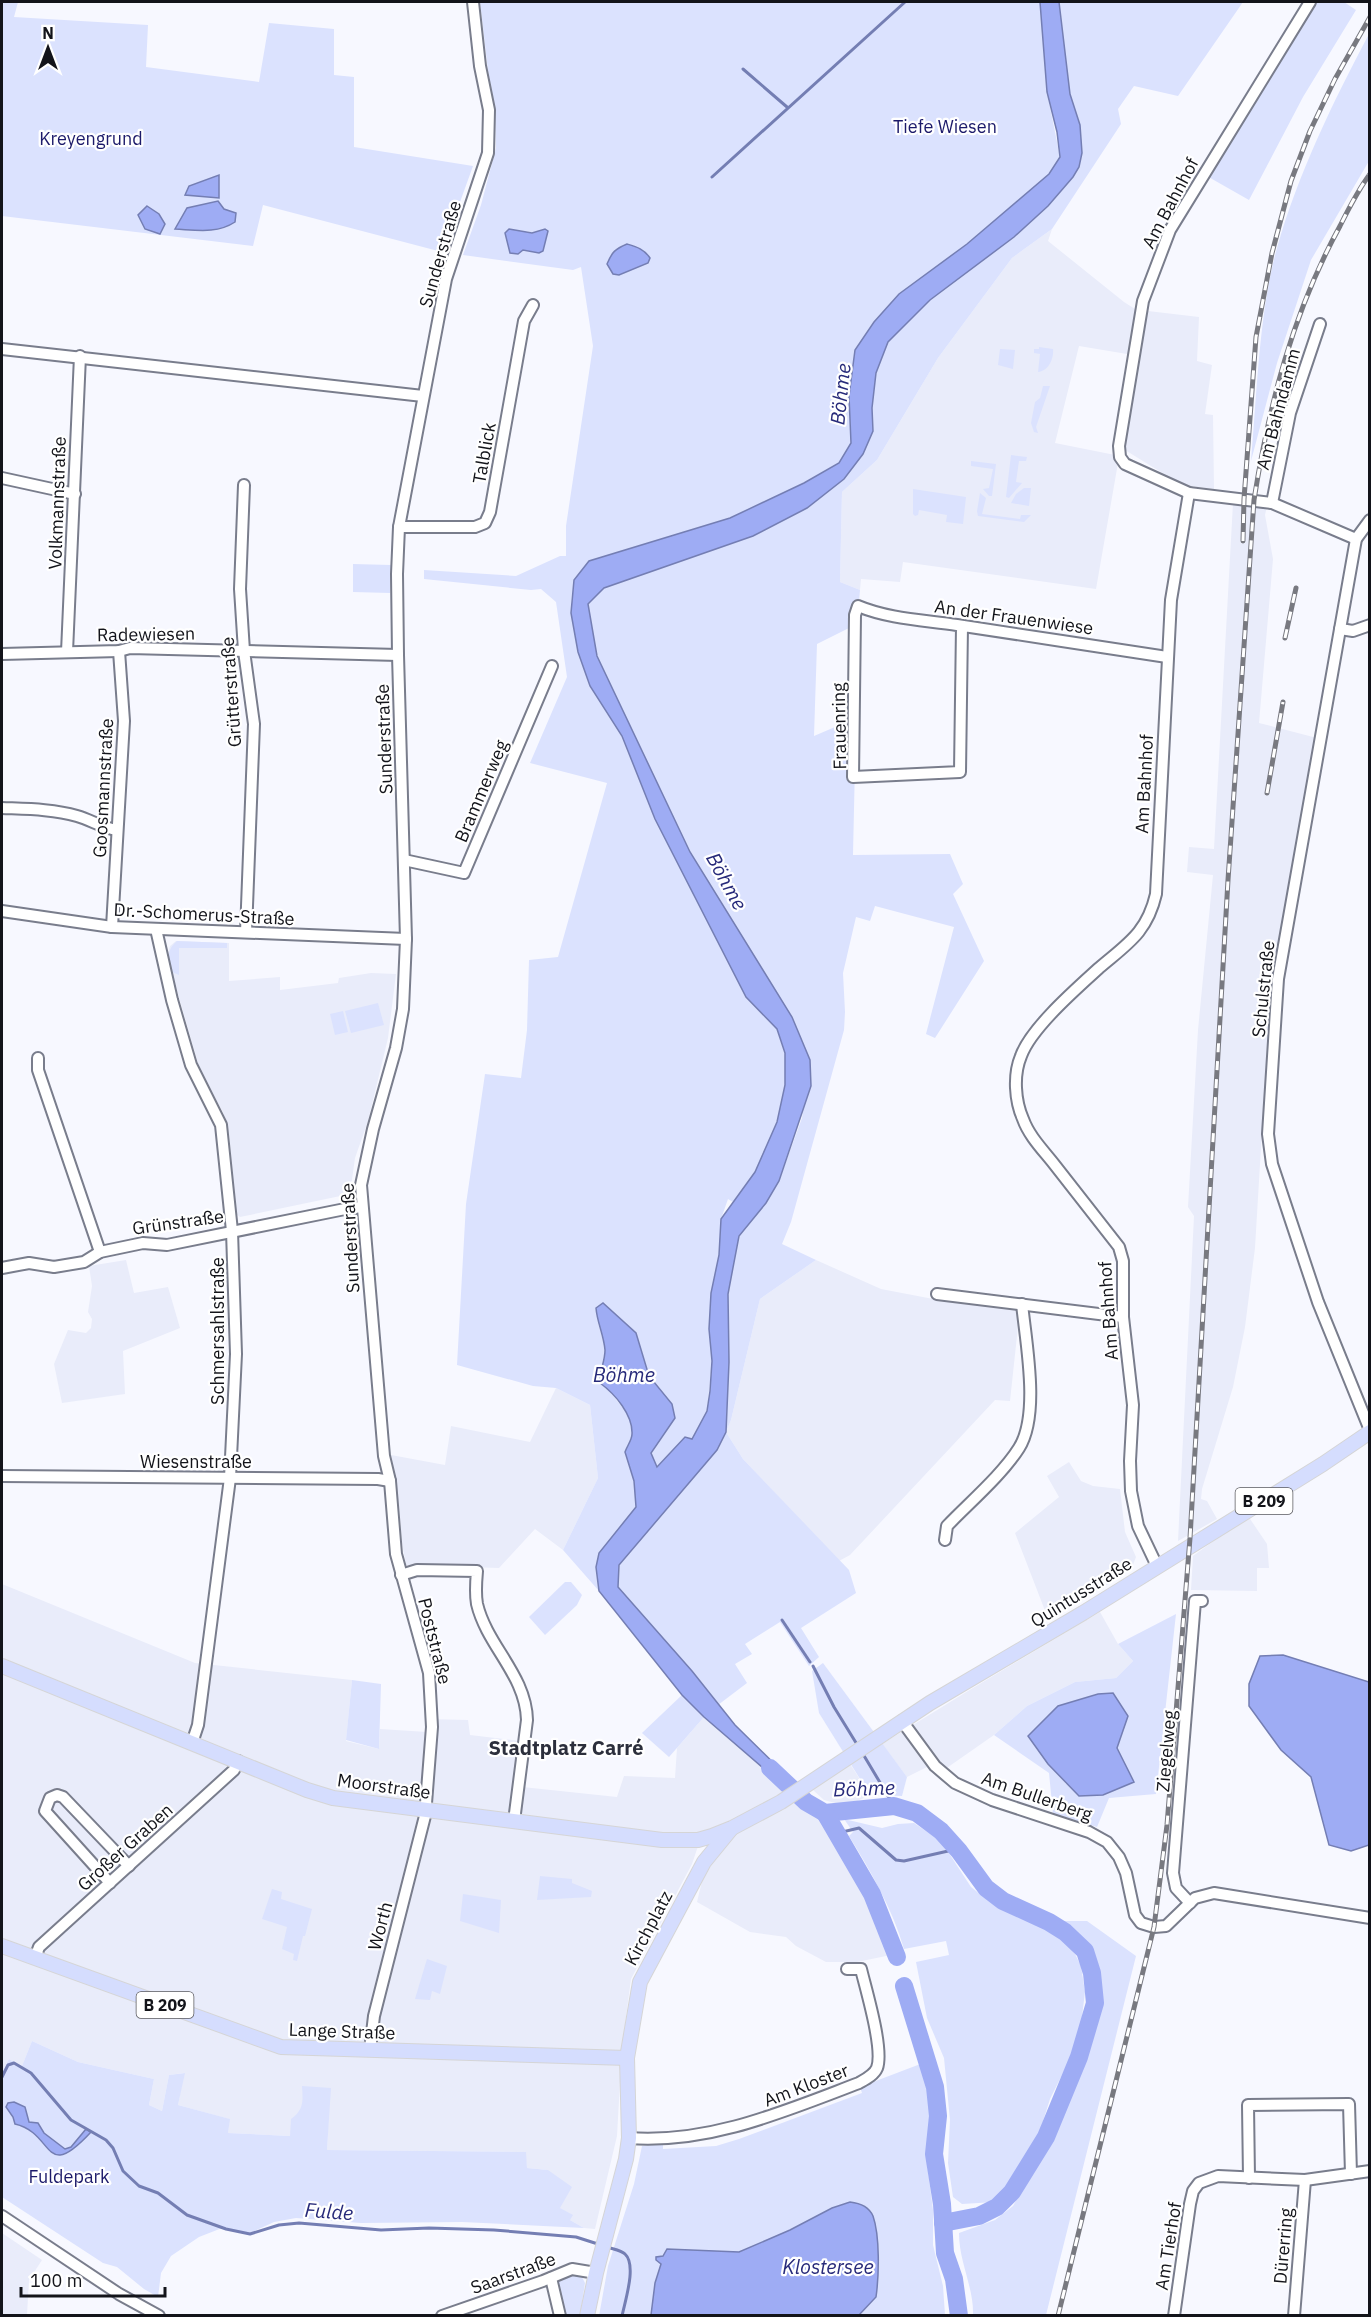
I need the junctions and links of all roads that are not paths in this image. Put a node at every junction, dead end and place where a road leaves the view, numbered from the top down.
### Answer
1 (473, 2) edge
2 (1310, 2) edge
3 (533, 305) dead end
4 (1320, 324) dead end
5 (2, 349) edge
6 (80, 356) junction
7 (423, 396) junction
8 (2, 478) edge
9 (244, 485) dead end
10 (1189, 493) junction
11 (75, 494) junction
12 (1272, 503) junction
13 (1370, 520) edge
14 (399, 527) junction
15 (1356, 538) junction
16 (858, 606) joint
17 (1370, 625) edge
18 (962, 626) junction
19 (1340, 629) junction
20 (119, 651) junction
21 (244, 651) junction
22 (67, 652) junction
23 (2, 654) edge
24 (398, 655) junction
25 (1167, 657) junction
26 (552, 666) dead end
27 (2, 808) edge
28 (117, 830) junction
29 (404, 860) junction
30 (2, 911) edge
31 (112, 927) junction
32 (156, 929) junction
33 (246, 932) junction
34 (406, 939) junction
35 (38, 1058) dead end
36 (362, 1207) junction
37 (232, 1231) junction
38 (100, 1252) junction
39 (2, 1268) edge
40 (937, 1294) dead end
41 (1022, 1304) junction
42 (1123, 1317) junction
43 (1369, 1434) edge
44 (2, 1476) edge
45 (230, 1478) junction
46 (390, 1481) junction
47 (945, 1540) dead end
48 (1157, 1566) junction
49 (401, 1575) junction
50 (1202, 1601) dead end
51 (2, 1666) edge
52 (902, 1721) junction
53 (192, 1743) junction
54 (238, 1761) junction
55 (426, 1810) junction
56 (514, 1821) junction
57 (732, 1828) junction
58 (698, 1840) junction
59 (707, 1857) junction
60 (129, 1866) junction
61 (110, 1882) junction
62 (1190, 1903) junction
63 (1370, 1918) edge
64 (2, 1946) edge
65 (36, 1958) junction
66 (847, 1969) dead end
67 (370, 2050) junction
68 (627, 2058) junction
69 (628, 2138) junction
70 (1370, 2171) edge
71 (1351, 2174) junction
72 (1249, 2178) junction
73 (1305, 2180) junction
74 (2, 2216) edge
75 (596, 2273) junction
76 (551, 2278) junction
77 (159, 2316) edge
78 (442, 2316) edge
79 (560, 2316) edge
80 (587, 2316) edge
81 (1174, 2316) edge
82 (1294, 2316) edge

1 - 7 street, Sunderstraße
2 - 10 street, Am Bahnhof
3 - 14 street, Talblick
4 - 12 street, Am Bahndamm
5 - 6 street
6 - 7 street
6 - 11 street, Volkmannstraße
7 - 14 street, Sunderstraße
8 - 11 street
9 - 21 street, Grütterstraße
10 - 12 street
10 - 25 street, Am Bahnhof
11 - 22 street, Volkmannstraße
12 - 15 street
13 - 15 street
14 - 24 street, Sunderstraße
15 - 19 street, Schulstraße
16 - 18 street, An der Frauenwiese
16 - 18 street, Frauenring
17 - 19 street
18 - 25 street, An der Frauenwiese
19 - 43 street, Schulstraße
20 - 21 street, Radewiesen
20 - 22 street, Radewiesen
20 - 28 street, Goosmannstraße
21 - 24 street, Radewiesen
21 - 33 street, Grütterstraße
22 - 23 street, Radewiesen
24 - 29 street, Sunderstraße
25 - 42 street, Am Bahnhof
26 - 29 street, Brammerweg
27 - 28 street
28 - 31 street, Goosmannstraße
29 - 34 street, Sunderstraße
30 - 31 street, Dr.-Schomerus-Straße
31 - 32 street, Dr.-Schomerus-Straße
32 - 33 street, Dr.-Schomerus-Straße
32 - 37 street, Schmersahlstraße
33 - 34 street, Dr.-Schomerus-Straße
34 - 36 street, Sunderstraße
35 - 38 street
36 - 37 street, Grünstraße
36 - 46 street, Sunderstraße
37 - 38 street, Grünstraße
37 - 45 street, Schmersahlstraße
38 - 39 street, Grünstraße
40 - 41 street
41 - 42 street
41 - 47 street
42 - 48 street, Am Bahnhof
43 - 48 main road, Quintusstraße / B 209
44 - 45 street, Wiesenstraße
45 - 46 street, Wiesenstraße
45 - 53 street, Schmersahlstraße
46 - 49 street, Poststraße
48 - 52 main road, Quintusstraße / B 209
49 - 55 street, Poststraße
49 - 56 street
50 - 62 street, Ziegelweg
51 - 53 main road, Moorstraße / B 209
52 - 57 main road, Quintusstraße / B 209
52 - 62 street, Am Bullerberg
53 - 54 main road, Moorstraße / B 209
54 - 55 main road, Moorstraße / B 209
54 - 60 street, Großer Graben
55 - 56 main road, Moorstraße / B 209
55 - 67 street, Worth
56 - 58 main road, Moorstraße / B 209
57 - 58 main road, Moorstraße / B 209
57 - 59 main road, Kirchplatz / B 209
58 - 59 main road
59 - 68 main road, Kirchplatz / B 209
60 - 61 street, Großer Graben
60 - 61 street
61 - 65 street, Großer Graben
62 - 63 street, Am Bullerberg
64 - 65 main road, Lange Straße / B 209
65 - 67 main road, Lange Straße / B 209
66 - 69 street, Am Kloster
67 - 68 main road, Lange Straße / B 209
68 - 69 main road, Kirchplatz
69 - 75 main road, Kirchplatz
70 - 71 street
71 - 72 street
71 - 73 street
72 - 73 street
72 - 81 street, Am Tierhof
73 - 82 street, Dürerring
74 - 77 street
75 - 76 street, Saarstraße
75 - 80 main road, Kirchplatz
76 - 78 street, Saarstraße
76 - 79 street

